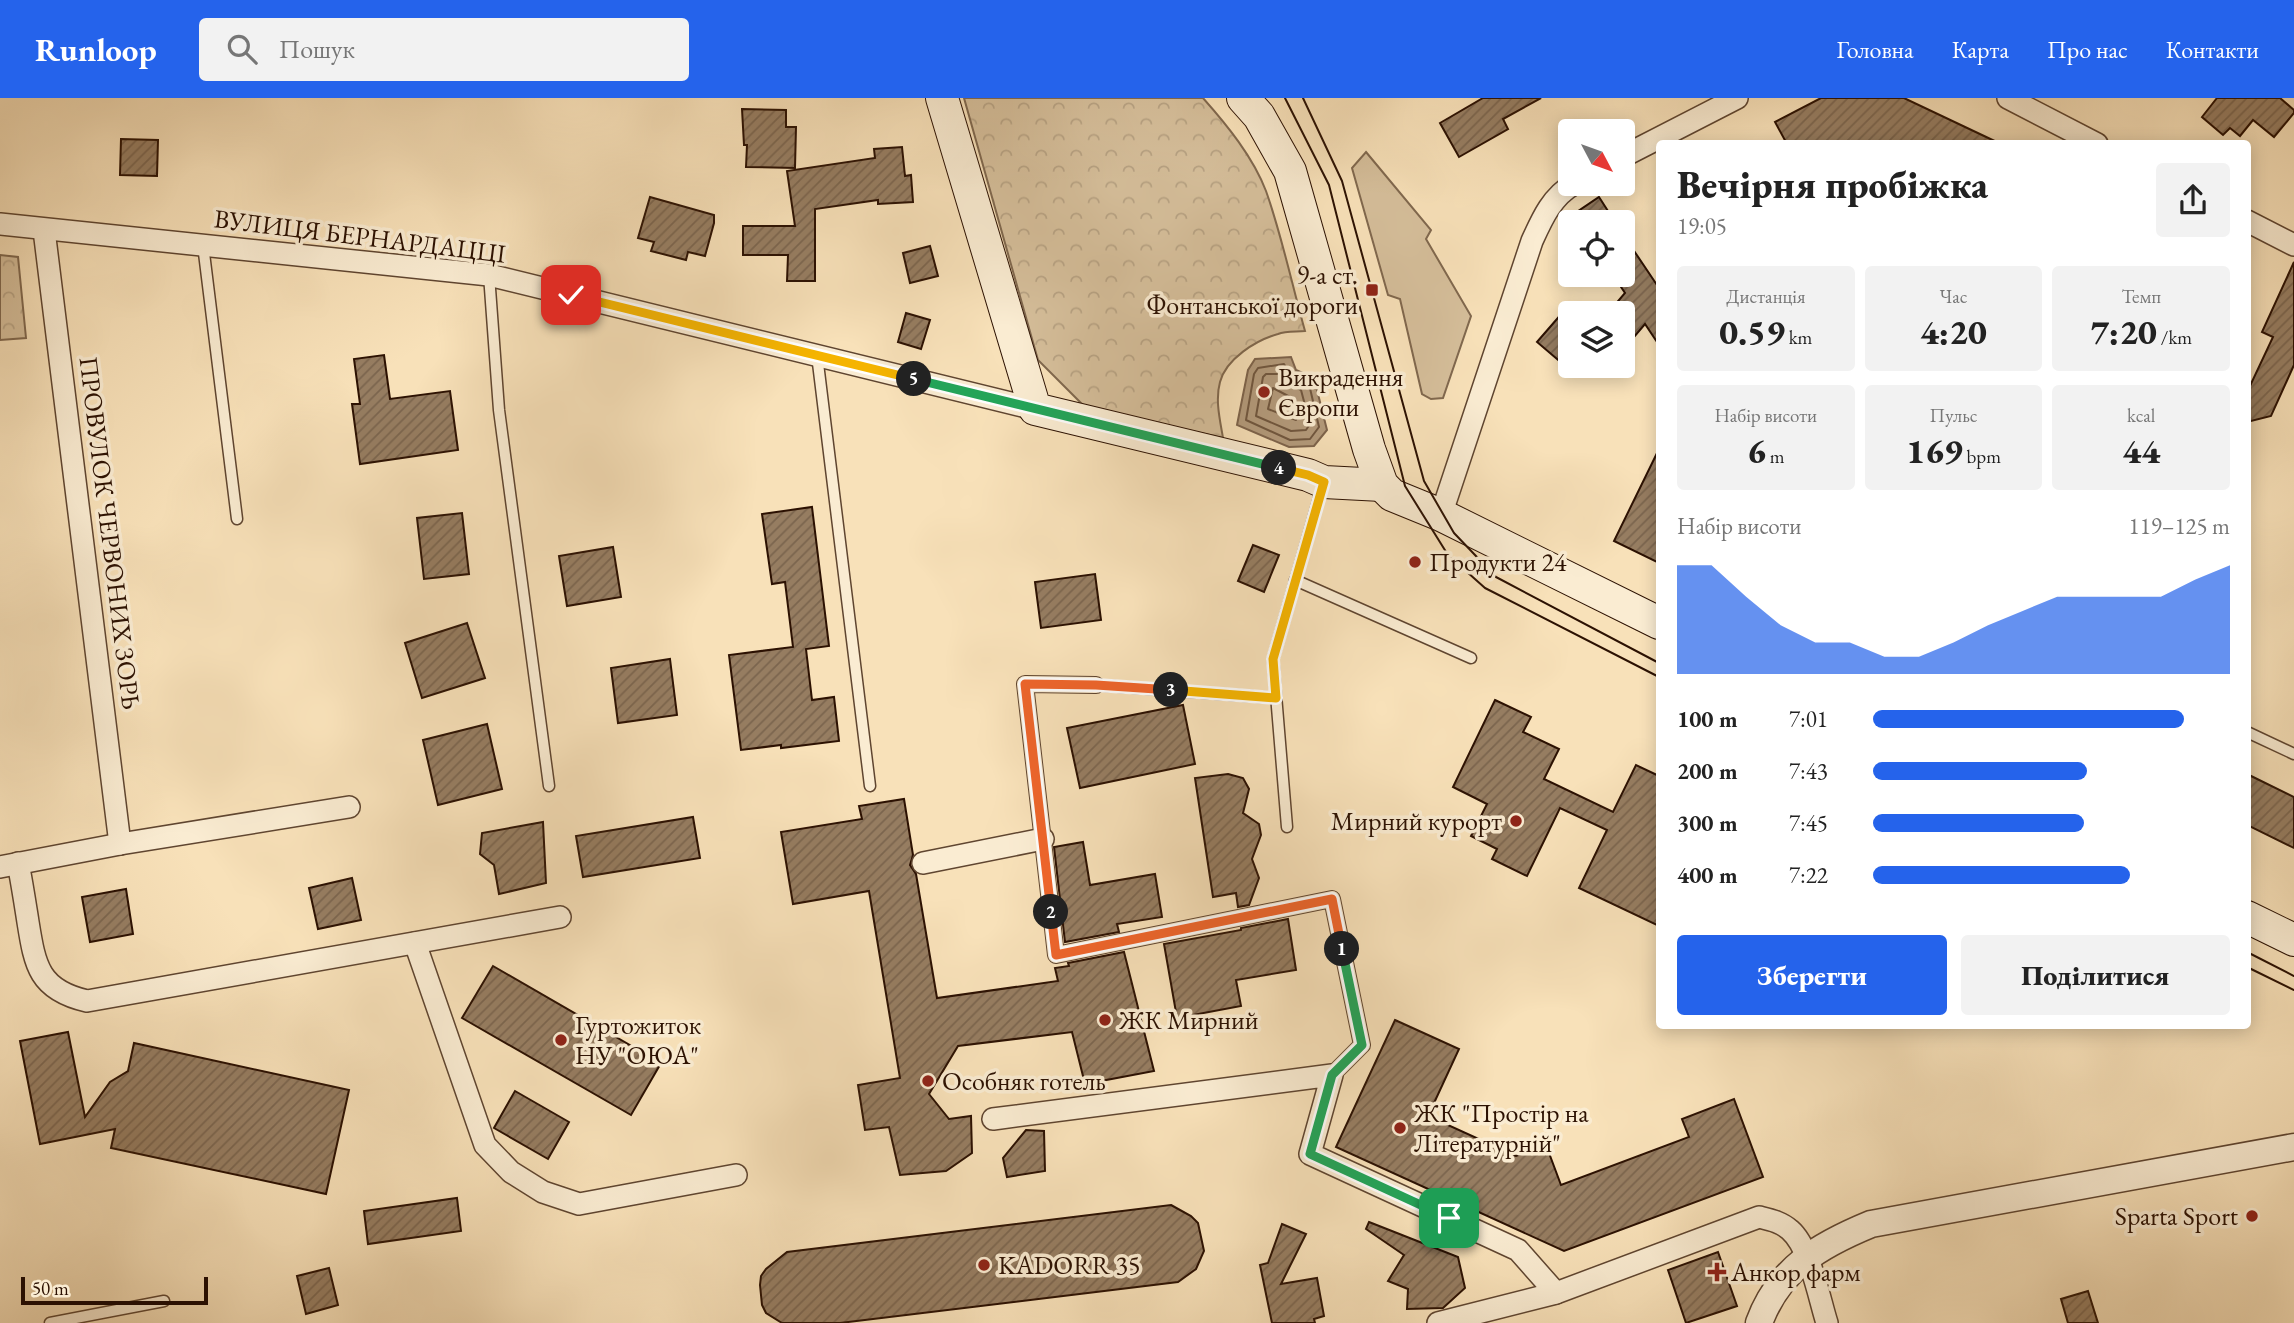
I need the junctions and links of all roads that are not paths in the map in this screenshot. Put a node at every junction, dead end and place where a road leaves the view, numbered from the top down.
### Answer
1 (942, 98) edge
2 (1243, 98) edge
3 (1737, 98) edge
4 (2008, 98) edge
5 (2089, 140) edge
6 (1635, 150) edge
7 (1559, 196) edge
8 (2251, 222) edge
9 (0, 224) edge
10 (44, 230) junction
11 (203, 245) junction
12 (2294, 245) edge
13 (489, 275) junction
14 (817, 355) junction
15 (1035, 409) junction
16 (1324, 482) junction
17 (1381, 485) junction
18 (1441, 515) junction
19 (237, 519) dead end
20 (1296, 580) junction
21 (1656, 622) edge
22 (1471, 658) dead end
23 (1096, 685) joint
24 (1276, 698) junction
25 (2251, 734) edge
26 (2294, 754) edge
27 (550, 786) dead end
28 (870, 786) dead end
29 (349, 807) dead end
30 (1287, 827) dead end
31 (1043, 839) junction
32 (120, 844) junction
33 (923, 863) dead end
34 (9, 865) edge
35 (560, 917) dead end
36 (2251, 919) edge
37 (2294, 940) edge
38 (415, 943) junction
39 (1332, 1075) junction
40 (993, 1119) dead end
41 (2294, 1147) edge
42 (736, 1175) dead end
43 (1807, 1257) junction
44 (1556, 1293) junction
45 (164, 1301) dead end
46 (83, 1320) edge
47 (50, 1323) edge
48 (1438, 1323) edge
49 (1759, 1323) edge
50 (1827, 1323) edge

1 - 15 main road
2 - 17 main road
3 - 6 street
4 - 5 street
7 - 18 street
8 - 12 street
9 - 10 street, ВУЛИЦЯ БЕРНАРДАЦЦІ
10 - 11 street, ВУЛИЦЯ БЕРНАРДАЦЦІ
10 - 32 street, ПРОВУЛОК ЧЕРВОНИХ ЗОРЬ
11 - 13 street, ВУЛИЦЯ БЕРНАРДАЦЦІ
11 - 19 lane
13 - 14 street, ВУЛИЦЯ БЕРНАРДАЦЦІ
13 - 27 lane
14 - 15 street, ВУЛИЦЯ БЕРНАРДАЦЦІ
14 - 28 lane
15 - 16 main road
16 - 17 main road
16 - 20 lane
17 - 18 main road
18 - 21 main road
20 - 22 lane
20 - 24 lane
23 - 24 lane
23 - 31 street
24 - 30 lane
25 - 26 lane
29 - 32 street
31 - 33 street
31 - 39 street
32 - 34 street
34 - 38 street
35 - 38 street
36 - 37 main road
38 - 42 street
39 - 40 street
39 - 44 street
41 - 43 street
43 - 44 street
43 - 49 street
43 - 50 street
44 - 48 street
45 - 46 lane
46 - 47 lane

